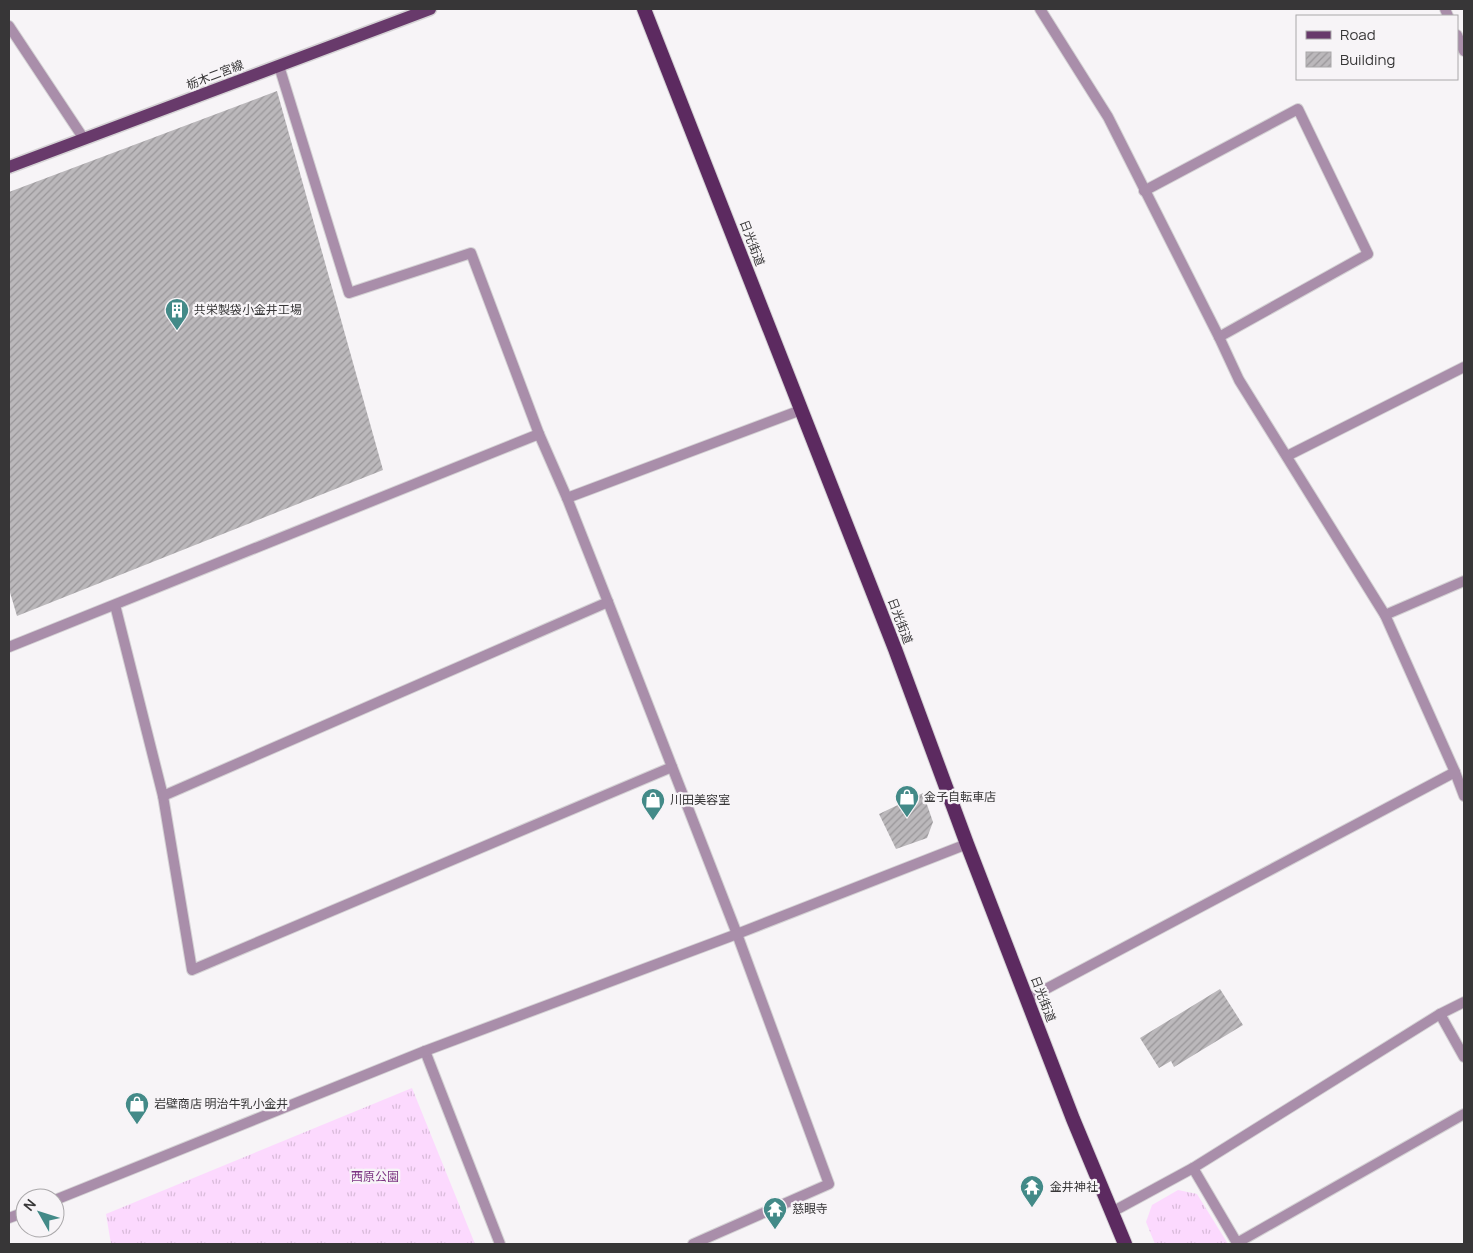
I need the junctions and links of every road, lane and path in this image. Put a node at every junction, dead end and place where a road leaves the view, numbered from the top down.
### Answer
1 (430, 9) edge
2 (644, 9) edge
3 (1040, 9) edge
4 (9, 26) edge
5 (1458, 37) edge
6 (1464, 51) edge
7 (279, 66) junction
8 (84, 139) junction
9 (9, 167) edge
10 (1144, 191) junction
11 (1219, 337) junction
12 (1464, 367) edge
13 (802, 410) junction
14 (538, 434) junction
15 (1287, 456) junction
16 (567, 498) junction
17 (1464, 581) edge
18 (608, 602) junction
19 (115, 605) junction
20 (1385, 615) junction
21 (9, 647) edge
22 (672, 767) junction
23 (1456, 772) junction
24 (163, 796) junction
25 (1464, 796) edge
26 (967, 844) junction
27 (738, 934) junction
28 (1027, 999) junction
29 (1464, 1002) edge
30 (1440, 1014) junction
31 (425, 1051) junction
32 (1464, 1057) edge
33 (1464, 1114) edge
34 (1193, 1168) junction
35 (65, 1196) edge
36 (1112, 1212) junction
37 (500, 1244) edge
38 (693, 1244) edge
39 (1125, 1244) edge

1 - 7 main road, 栃木二宮線
2 - 13 highway, 日光街道
3 - 10 street
4 - 8 street
5 - 6 street
7 - 8 main road, 栃木二宮線
7 - 14 street
8 - 9 main road, 栃木二宮線
10 - 11 street
10 - 11 street
11 - 15 street
12 - 15 street
13 - 16 street
13 - 26 highway, 日光街道
14 - 16 street
14 - 19 street
15 - 20 street
16 - 18 street
17 - 20 street
18 - 22 street
18 - 24 street
19 - 21 street
19 - 24 street
20 - 23 street
22 - 24 street
22 - 27 street
23 - 25 street
23 - 28 street
26 - 27 street
26 - 28 highway, 日光街道
27 - 31 street
27 - 38 street
28 - 36 highway, 日光街道
29 - 30 street
30 - 32 street
30 - 34 street
31 - 35 street
31 - 37 street
33 - 34 street
34 - 36 street
36 - 39 highway, 日光街道

